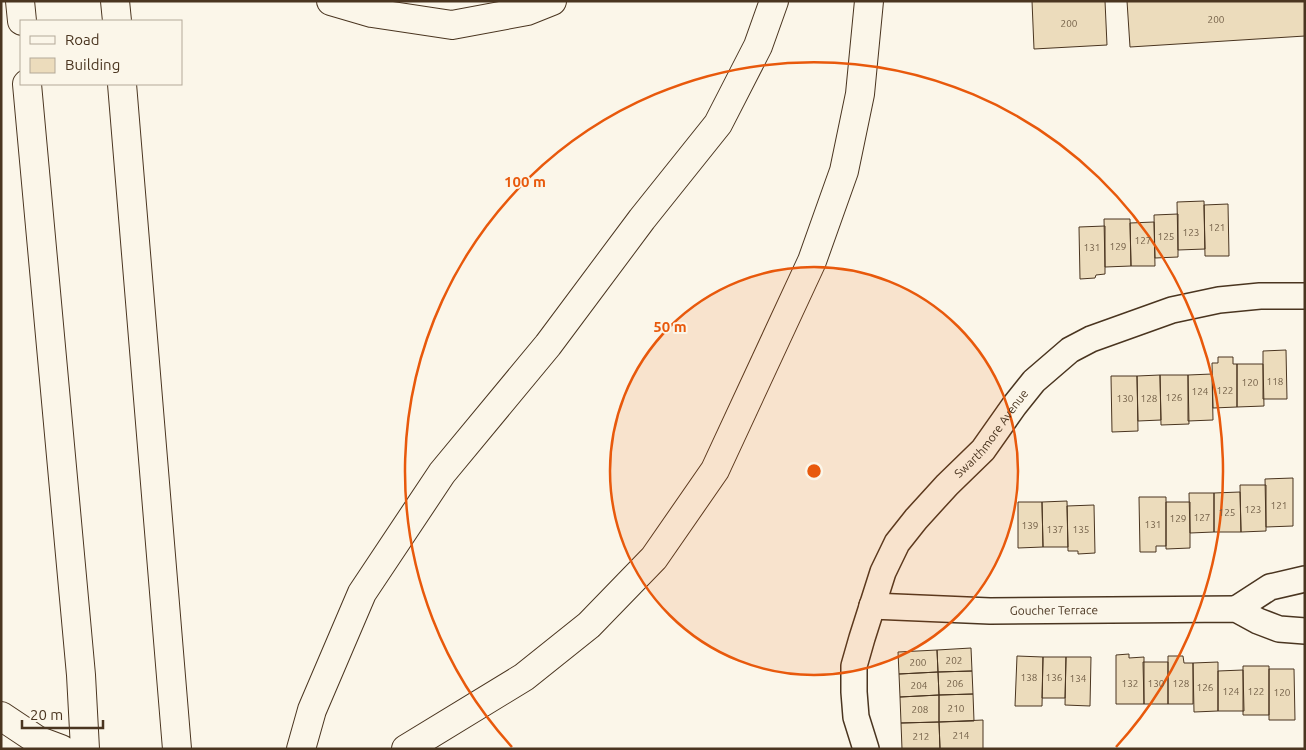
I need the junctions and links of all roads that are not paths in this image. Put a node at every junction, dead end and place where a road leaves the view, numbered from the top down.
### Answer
1 (20, 1) edge
2 (115, 1) edge
3 (330, 1) edge
4 (552, 1) edge
5 (774, 1) edge
6 (869, 1) edge
7 (22, 20) edge
8 (117, 20) edge
9 (27, 85) edge
10 (122, 85) edge
11 (1305, 296) edge
12 (1305, 579) edge
13 (872, 606) junction
14 (1236, 609) junction
15 (1305, 632) edge
16 (1, 716) edge
17 (61, 749) edge
18 (85, 749) edge
19 (178, 749) edge
20 (301, 749) edge
21 (406, 749) edge
22 (866, 749) edge

1 - 7 highway
2 - 8 highway
3 - 4 highway
5 - 20 highway
6 - 21 highway
9 - 18 highway
10 - 19 highway
11 - 13 street, Swarthmore Avenue
12 - 14 street
13 - 14 street, Goucher Terrace
13 - 22 street, Swarthmore Avenue
14 - 15 street, Goucher Terrace
16 - 17 highway

